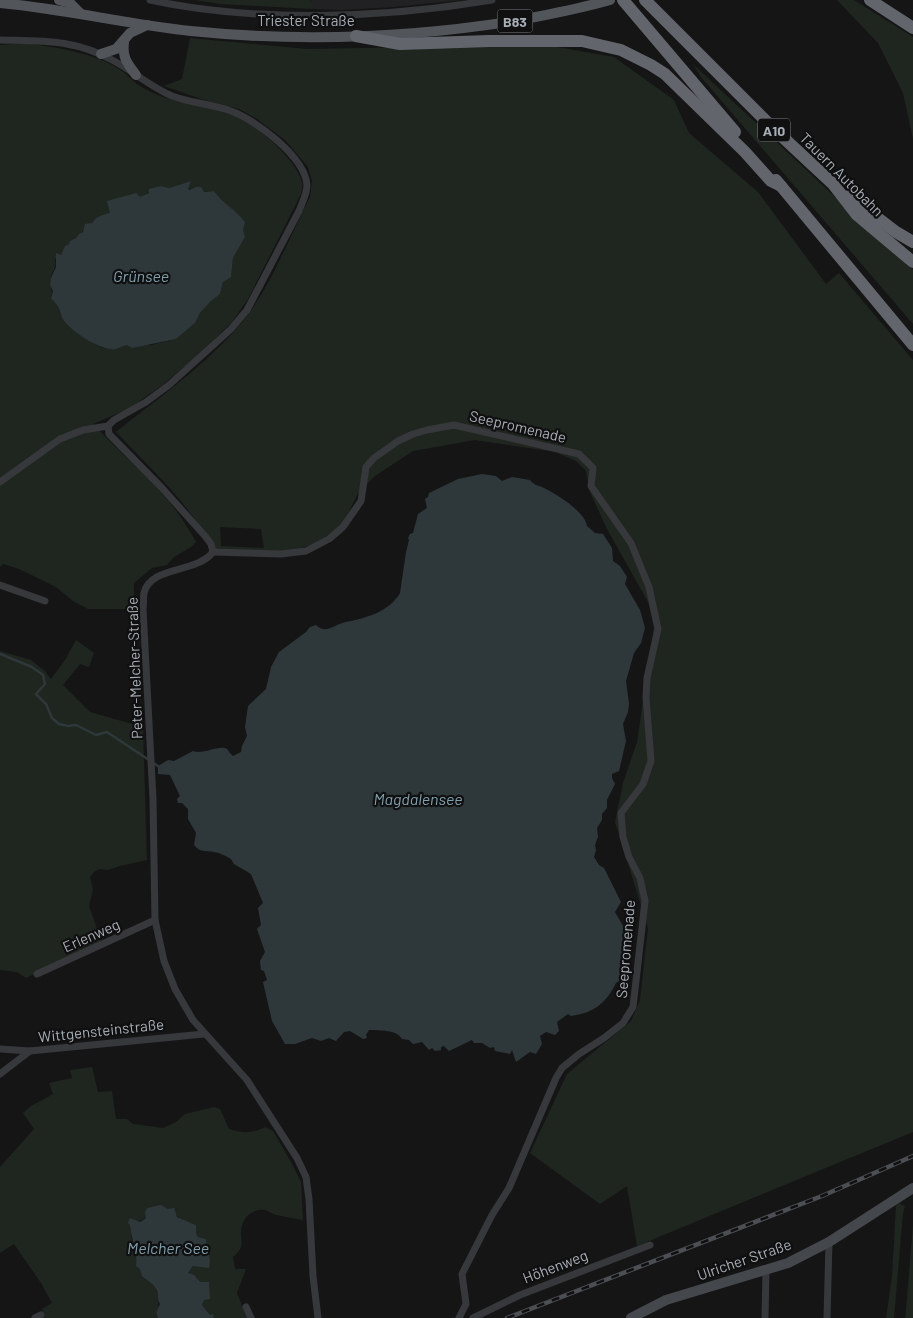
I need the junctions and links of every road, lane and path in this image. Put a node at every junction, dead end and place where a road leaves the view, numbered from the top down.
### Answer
1 (59, 0) edge
2 (150, 0) edge
3 (492, 0) edge
4 (610, 0) edge
5 (623, 0) edge
6 (645, 0) edge
7 (870, 0) edge
8 (0, 3) edge
9 (82, 15) junction
10 (147, 25) junction
11 (913, 28) edge
12 (356, 36) junction
13 (2, 40) edge
14 (124, 42) junction
15 (101, 54) junction
16 (136, 75) junction
17 (833, 184) junction
18 (781, 186) junction
19 (913, 242) edge
20 (913, 262) edge
21 (913, 346) edge
22 (108, 426) junction
23 (0, 482) edge
24 (213, 552) junction
25 (0, 585) edge
26 (45, 601) dead end
27 (155, 920) junction
28 (37, 974) dead end
29 (204, 1034) junction
30 (0, 1049) edge
31 (30, 1051) junction
32 (0, 1074) edge
33 (913, 1188) edge
34 (829, 1242) junction
35 (650, 1245) dead end
36 (766, 1270) junction
37 (246, 1307) dead end
38 (250, 1318) edge
39 (318, 1318) edge
40 (459, 1318) edge
41 (473, 1318) edge
42 (631, 1318) edge
43 (765, 1318) edge
44 (827, 1318) edge

1 - 9 main road
2 - 3 street
4 - 12 main road, Triester Straße / B83
5 - 18 highway
6 - 17 highway, Tauern Autobahn / A10
7 - 11 highway
8 - 9 main road, Triester Straße / B83
9 - 10 main road, Triester Straße / B83
10 - 12 main road, Triester Straße / B83
10 - 14 main road
12 - 18 highway
13 - 15 street
14 - 15 main road
14 - 16 main road
15 - 16 street
16 - 22 street
17 - 19 highway
17 - 20 highway, Tauern Autobahn / A10
18 - 21 highway
22 - 23 street
22 - 24 street
24 - 27 street, Peter-Melcher-Straße
24 - 40 street, Seepromenade
25 - 26 street
27 - 28 street, Erlenweg
27 - 29 street, Peter-Melcher-Straße
29 - 31 street, Wittgensteinstraße
29 - 39 street, Peter-Melcher-Straße
30 - 31 street, Wittgensteinstraße
31 - 32 street
33 - 34 street, Ulricher Straße
34 - 36 street, Ulricher Straße
34 - 44 street
35 - 41 street, Höhenweg
36 - 42 street, Ulricher Straße
36 - 43 street
37 - 38 street

